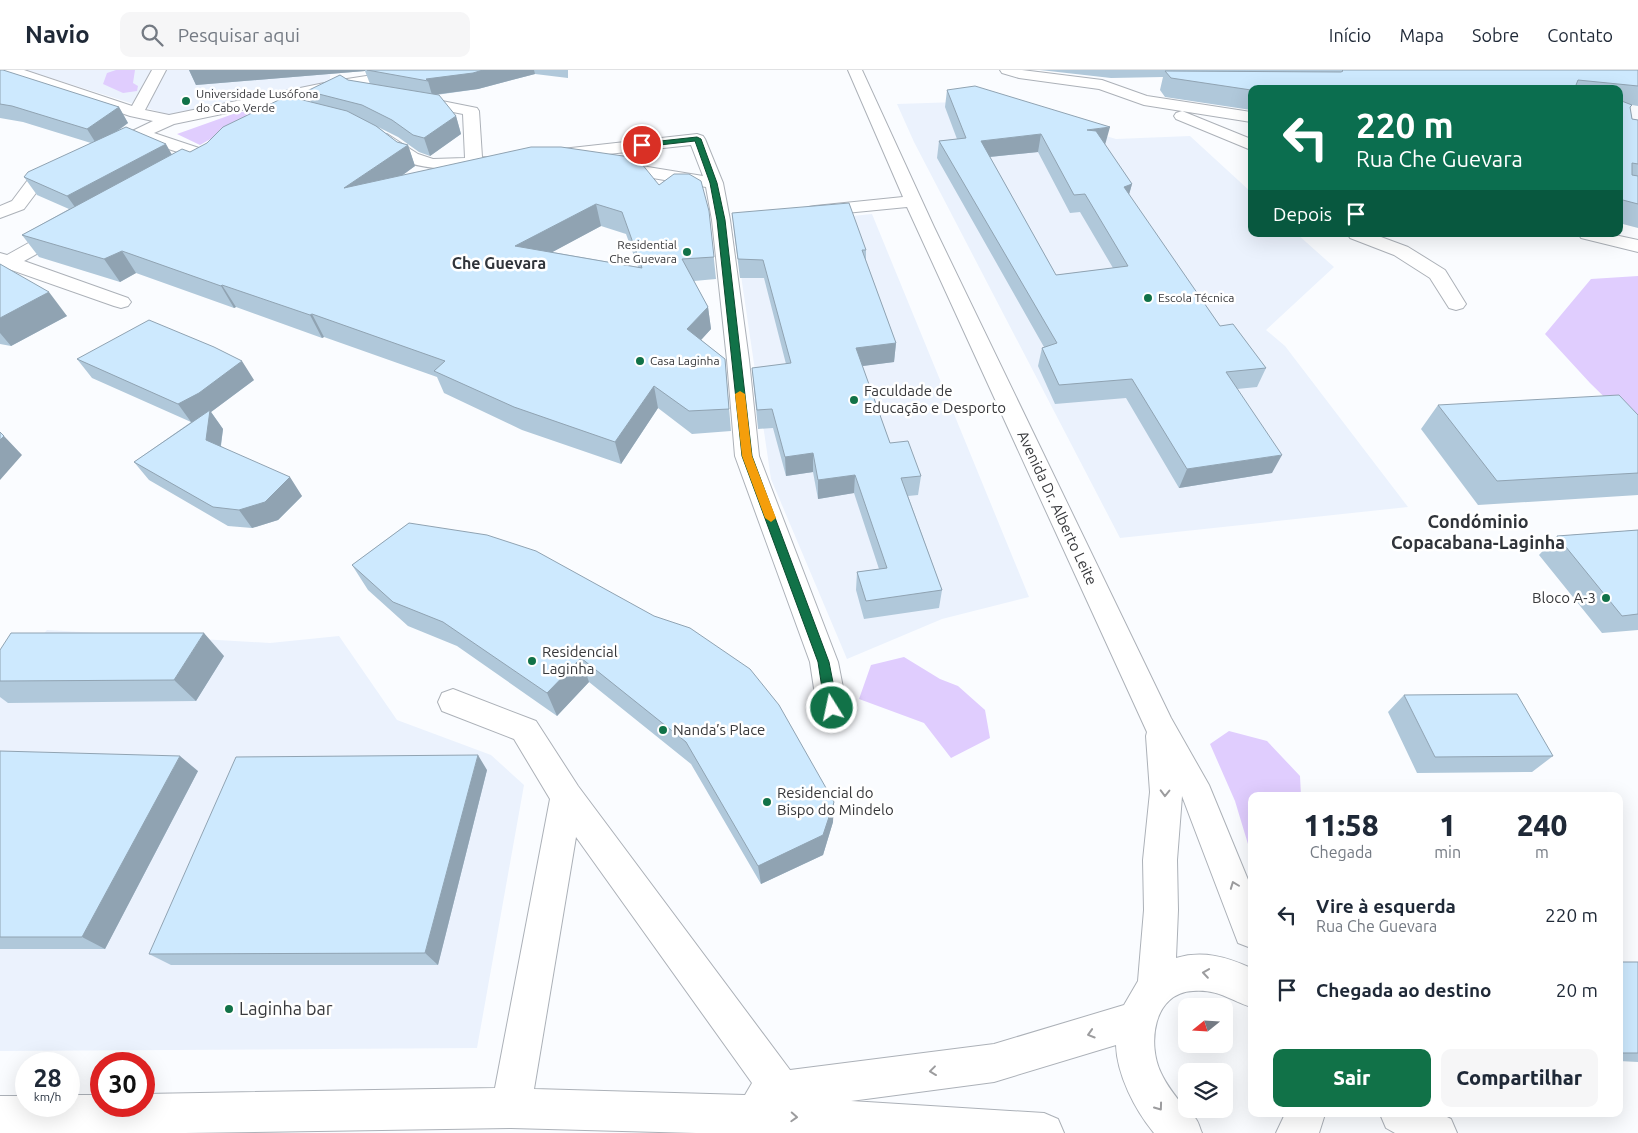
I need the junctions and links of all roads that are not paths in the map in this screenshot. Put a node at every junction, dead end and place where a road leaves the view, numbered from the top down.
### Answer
1 (10, 70) edge
2 (159, 70) edge
3 (432, 70) edge
4 (855, 70) edge
5 (1007, 70) edge
6 (336, 78) edge
7 (1143, 92) junction
8 (382, 95) edge
9 (401, 98) edge
10 (291, 111) edge
11 (136, 113) junction
12 (1248, 115) edge
13 (169, 120) junction
14 (362, 127) edge
15 (140, 134) junction
16 (1248, 144) edge
17 (222, 146) edge
18 (96, 155) edge
19 (205, 156) junction
20 (523, 158) junction
21 (78, 164) edge
22 (474, 164) junction
23 (188, 165) edge
24 (714, 183) junction
25 (913, 201) junction
26 (0, 213) edge
27 (799, 213) edge
28 (76, 225) edge
29 (1365, 237) edge
30 (1600, 237) edge
31 (1638, 246) edge
32 (4, 260) edge
33 (121, 302) dead end
34 (1456, 304) dead end
35 (453, 702) dead end
36 (832, 708) dead end
37 (1160, 727) junction
38 (567, 797) junction
39 (1248, 922) edge
40 (1156, 986) junction
41 (1248, 988) edge
42 (1138, 1020) junction
43 (781, 1091) junction
44 (510, 1108) junction
45 (728, 1114) junction
46 (0, 1116) edge
47 (1304, 1117) edge
48 (1406, 1117) edge
49 (1044, 1133) edge
50 (1182, 1133) edge
51 (1296, 1133) edge
52 (1437, 1133) edge

1 - 11 street
2 - 11 street
3 - 6 street
4 - 25 street, Avenida Dr. Alberto Leite
5 - 7 street
6 - 8 street
6 - 10 street
6 - 13 street
7 - 12 street
7 - 16 street
9 - 22 street
11 - 13 street
13 - 15 street
14 - 22 street
15 - 18 street
15 - 19 street
17 - 19 street
19 - 23 street
20 - 22 street
20 - 24 street
20 - 24 street
21 - 26 street
24 - 36 street
25 - 27 street
25 - 37 street, Avenida Dr. Alberto Leite
28 - 32 street
29 - 34 street
30 - 31 street
32 - 33 street
35 - 38 street
39 -> 37 street, Avenida Dr. Alberto Leite
37 -> 40 street, Avenida Dr. Alberto Leite
38 - 43 street
38 - 44 street
41 -> 40 street
40 - 42 street
42 -> 43 street
42 -> 50 street
43 - 45 street
44 - 45 street
44 - 46 street
45 -> 49 street
47 - 51 street
48 - 52 street

